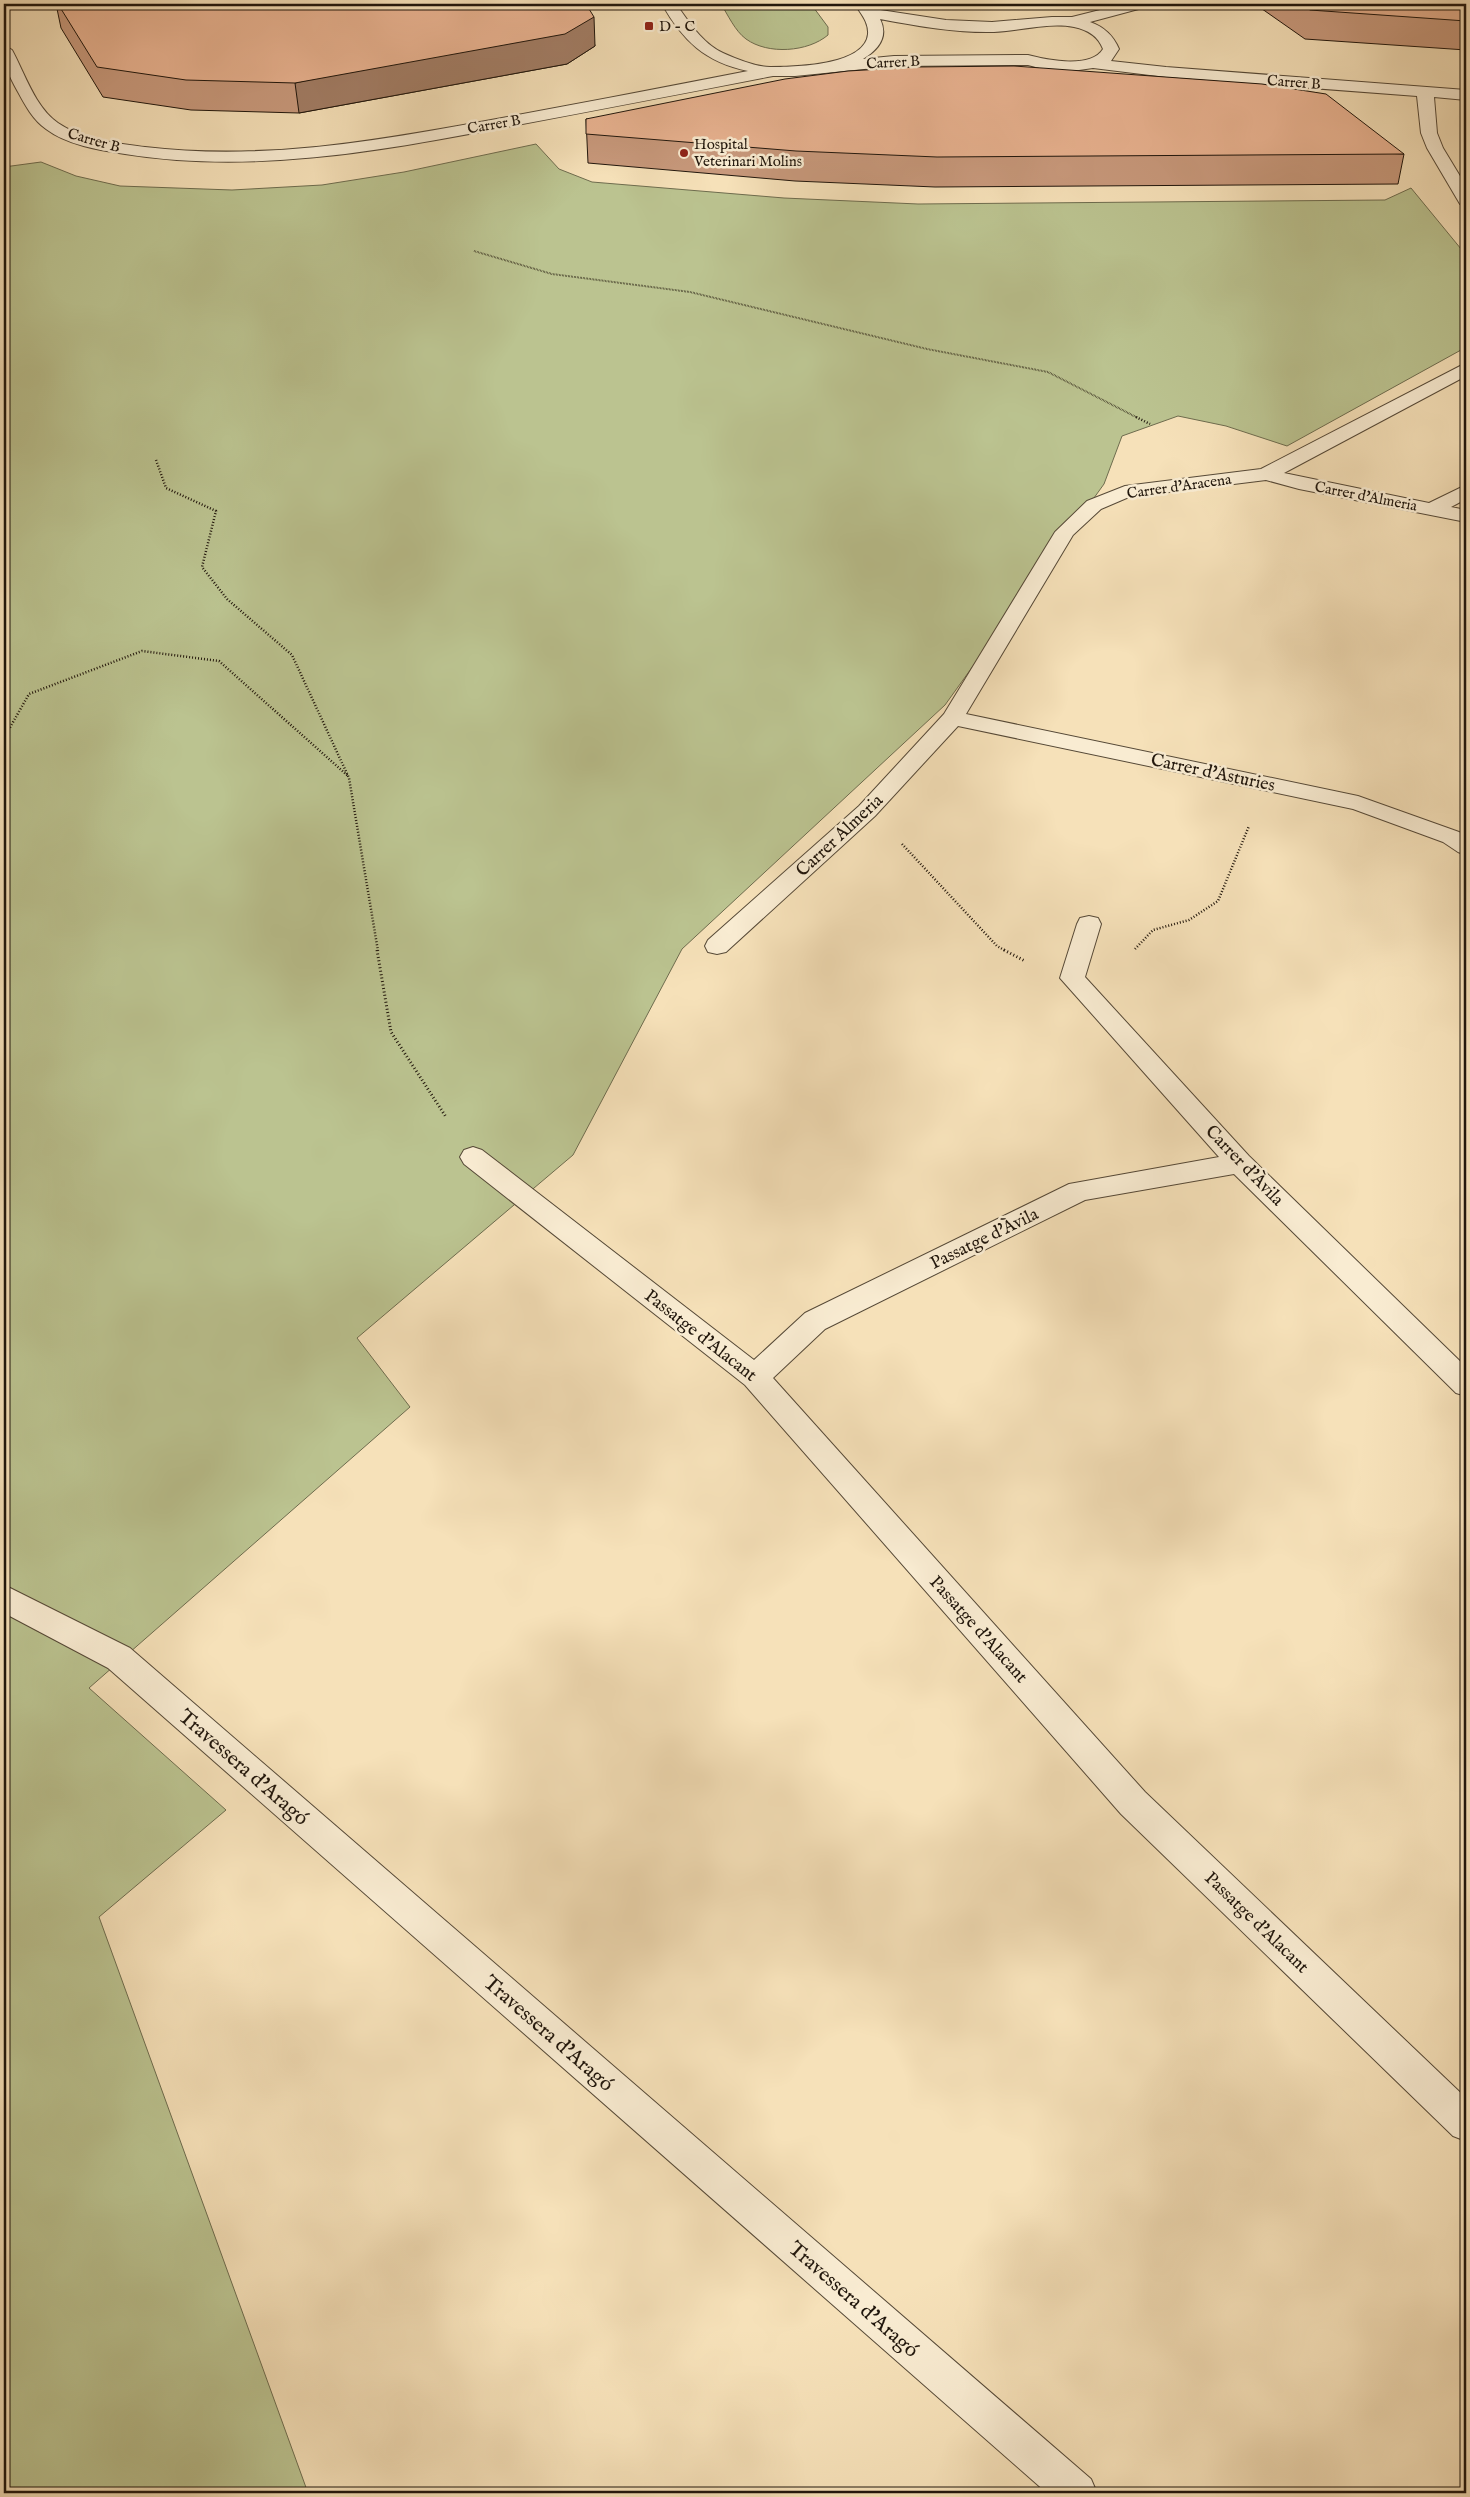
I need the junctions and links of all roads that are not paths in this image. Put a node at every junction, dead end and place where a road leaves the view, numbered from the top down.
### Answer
1 (669, 4) edge
2 (1141, 4) edge
3 (866, 8) edge
4 (1072, 22) junction
5 (1018, 26) junction
6 (4, 50) edge
7 (1028, 60) junction
8 (1093, 63) junction
9 (840, 65) junction
10 (772, 70) junction
11 (1425, 91) junction
12 (1466, 94) edge
13 (1466, 200) edge
14 (1466, 369) edge
15 (1266, 474) junction
16 (1466, 491) edge
17 (1432, 509) junction
18 (1466, 516) edge
19 (953, 718) junction
20 (1466, 847) edge
21 (1089, 924) dead end
22 (718, 946) dead end
23 (473, 1157) road end
24 (1240, 1163) junction
25 (755, 1376) junction
26 (1466, 1385) edge
27 (4, 1598) edge
28 (1466, 2123) edge
29 (1077, 2493) edge

1 - 10 street
2 - 4 street
3 - 5 street
3 - 9 street
4 - 5 street
4 - 8 street
5 - 7 street, Carrer B
6 - 10 street, Carrer B
7 - 8 street, Carrer B
7 - 9 street, Carrer B
8 - 11 street, Carrer B
9 - 10 street, Carrer B
11 - 12 street, Carrer B
11 - 13 street
14 - 15 street, Carrer d'Aracena
15 - 17 street, Carrer d'Almeria
15 - 19 street, Carrer d'Aracena
16 - 17 street
17 - 18 street, Carrer d'Almeria
19 - 20 street, Carrer d'Asturies
19 - 22 street, Carrer Almeria
21 - 24 street, Carrer d'Àvila
23 - 25 street, Passatge d'Alacant
24 - 25 street, Passatge d'Àvila
24 - 26 street, Carrer d'Àvila
25 - 28 street, Passatge d'Alacant
27 - 29 street, Travessera d'Aragó

